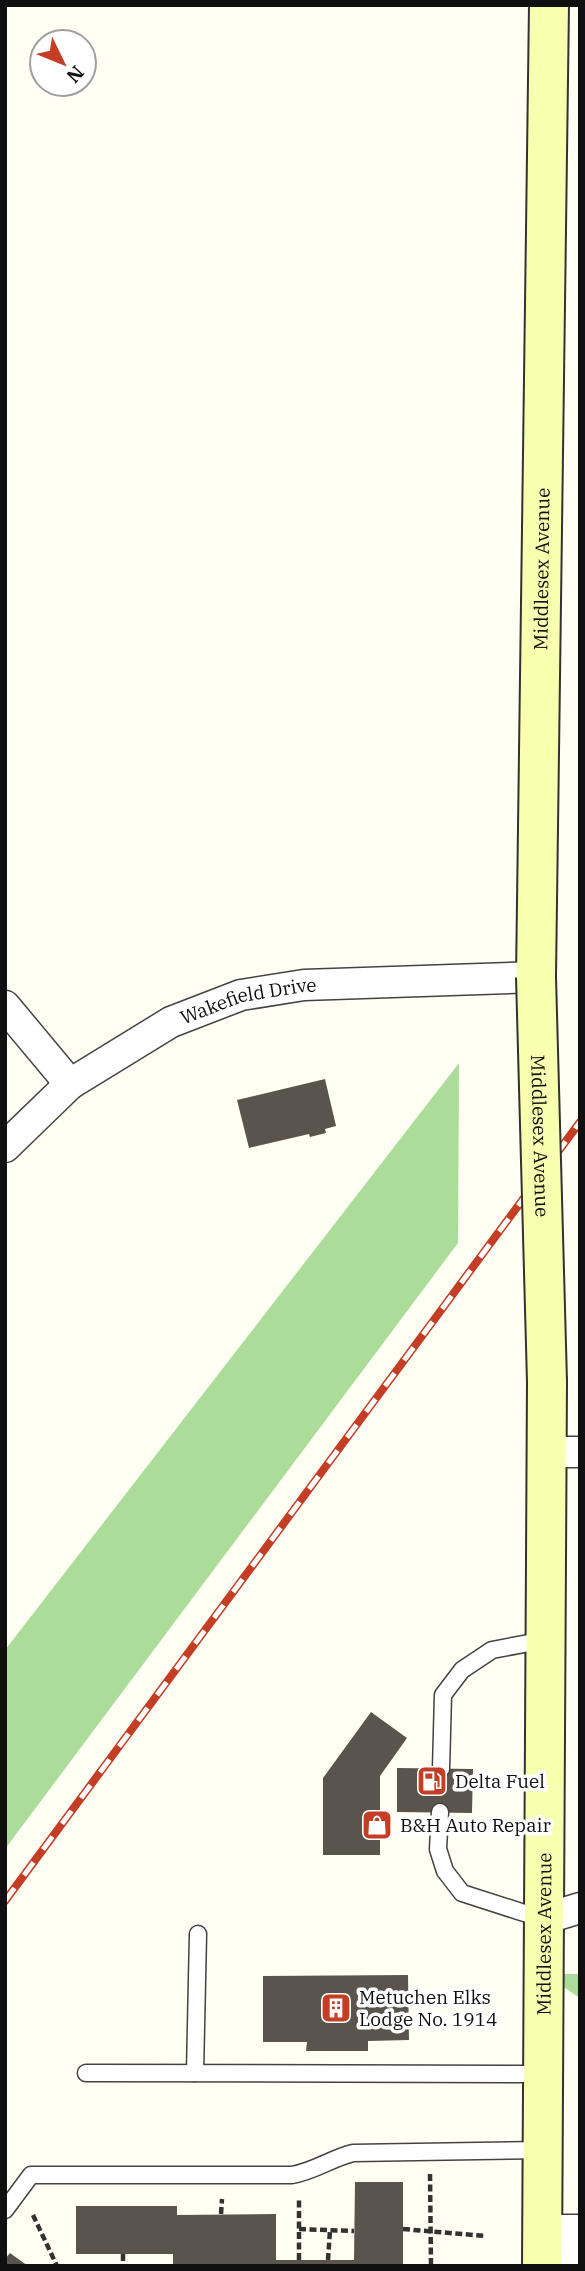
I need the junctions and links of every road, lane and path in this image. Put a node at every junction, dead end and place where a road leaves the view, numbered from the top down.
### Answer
1 (549, 5) edge
2 (536, 977) junction
3 (5, 1006) edge
4 (70, 1083) junction
5 (5, 1147) edge
6 (563, 1452) edge
7 (545, 1640) junction
8 (441, 1769) dead end
9 (440, 1812) dead end
10 (562, 1914) edge
11 (198, 1934) dead end
12 (86, 2073) dead end
13 (195, 2073) junction
14 (544, 2074) junction
15 (543, 2150) junction
16 (430, 2170) dead end
17 (299, 2192) dead end
18 (28, 2205) dead end
19 (5, 2210) edge
20 (299, 2229) junction
21 (403, 2229) dead end
22 (330, 2230) junction
23 (354, 2231) dead end
24 (430, 2231) junction
25 (485, 2236) dead end
26 (552, 2246) edge
27 (123, 2254) dead end
28 (580, 2256) edge
29 (299, 2260) dead end
30 (328, 2260) dead end
31 (57, 2266) edge
32 (123, 2266) edge
33 (431, 2266) edge

1 - 2 main road, Middlesex Avenue
2 - 4 street, Wakefield Drive
2 - 6 main road, Middlesex Avenue, bridge
3 - 4 street
4 - 5 street, Wakefield Drive
6 - 7 main road, Middlesex Avenue
7 - 8 lane
7 - 10 main road, Middlesex Avenue
9 - 10 lane
10 - 14 main road, Middlesex Avenue
11 - 13 lane
12 - 13 lane
13 - 14 lane
14 - 15 main road, Middlesex Avenue
15 - 19 lane
15 - 26 main road, Middlesex Avenue
16 - 24 path
17 - 20 path
18 - 31 path
20 - 22 path
20 - 29 path
21 - 24 path
22 - 23 path
22 - 30 path
24 - 25 path
24 - 33 path
26 - 28 street
27 - 32 path

